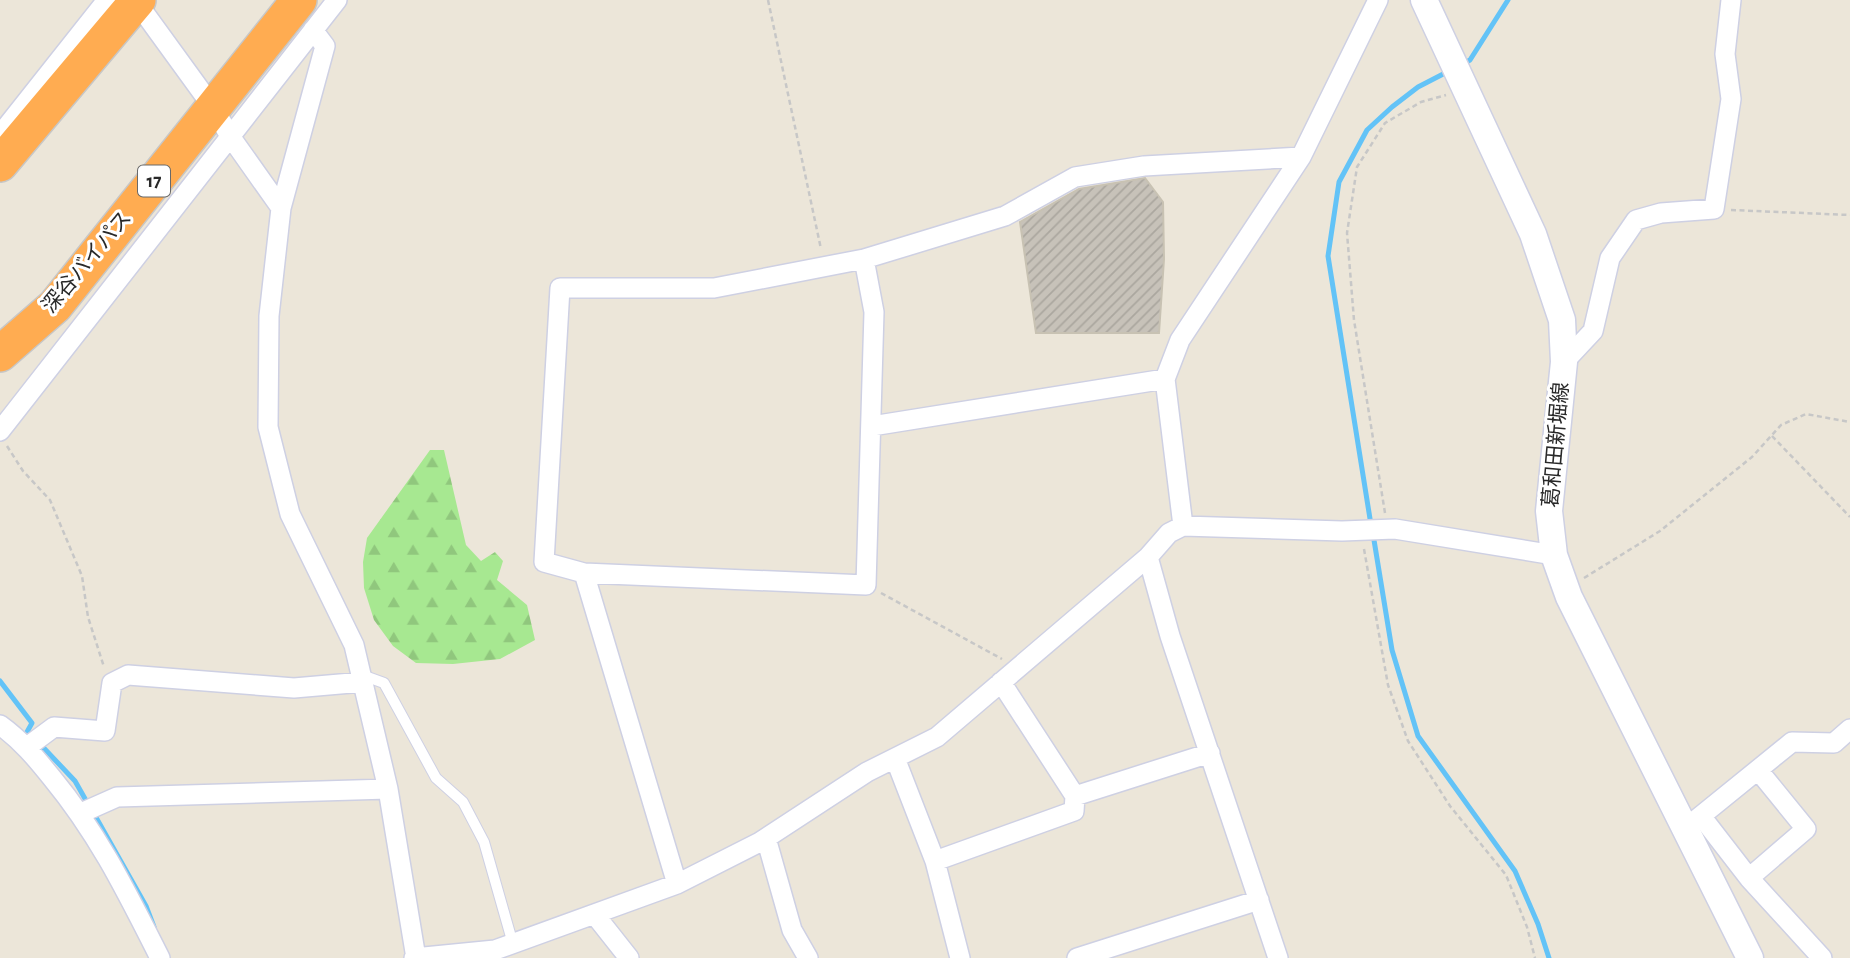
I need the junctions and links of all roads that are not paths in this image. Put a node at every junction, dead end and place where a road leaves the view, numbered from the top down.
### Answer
1 (337, 0) edge
2 (1378, 0) edge
3 (1424, 0) edge
4 (1731, 0) edge
5 (129, 1) edge
6 (306, 15) edge
7 (221, 121) junction
8 (0, 135) edge
9 (1301, 157) junction
10 (0, 164) edge
11 (281, 208) junction
12 (863, 259) junction
13 (0, 354) edge
14 (1564, 362) junction
15 (1165, 379) junction
16 (872, 426) junction
17 (3, 437) edge
18 (1183, 526) junction
19 (1554, 555) junction
20 (1148, 557) junction
21 (584, 573) junction
22 (1008, 676) junction
23 (362, 678) junction
24 (0, 725) edge
25 (1850, 729) edge
26 (27, 747) junction
27 (1210, 753) junction
28 (895, 758) junction
29 (1758, 770) junction
30 (388, 789) junction
31 (1075, 796) junction
32 (81, 813) junction
33 (1693, 822) junction
34 (766, 838) junction
35 (935, 862) junction
36 (1749, 878) junction
37 (677, 884) junction
38 (1259, 900) junction
39 (595, 915) junction
40 (513, 944) junction
41 (1103, 954) edge
42 (160, 958) edge
43 (416, 958) edge
44 (629, 958) edge
45 (808, 958) edge
46 (960, 958) edge
47 (1077, 958) edge
48 (1278, 958) edge
49 (1750, 958) edge
50 (1822, 958) edge

1 - 6 street
2 - 9 street
3 - 14 main road, 葛和田新堀線
4 - 14 street
5 - 7 street
5 - 8 street
5 - 10 highway
6 - 7 highway, 深谷バイパス / 17
6 - 11 street
7 - 11 street
7 - 13 highway, 深谷バイパス / 17
7 - 17 street
9 - 12 street
9 - 15 street
11 - 23 street
12 - 16 street
12 - 21 street
14 - 19 main road, 葛和田新堀線
15 - 16 street
15 - 18 street
16 - 21 street
18 - 19 street
18 - 20 street
19 - 33 main road, 葛和田新堀線
20 - 22 street
20 - 27 street
21 - 37 street
22 - 28 street
22 - 31 street
23 - 26 street
23 - 30 street
23 - 40 lane
24 - 26 street
25 - 29 street
26 - 32 street
27 - 31 street
27 - 38 street
28 - 34 street
28 - 35 street
29 - 33 street
29 - 36 street
30 - 32 street
30 - 43 street
31 - 35 street
32 - 42 street
33 - 36 street
33 - 49 main road, 葛和田新堀線
34 - 37 street
34 - 45 street
35 - 46 street
36 - 50 street
37 - 39 street
38 - 41 street
38 - 48 street
39 - 40 street
39 - 44 street
40 - 43 street
41 - 47 street

